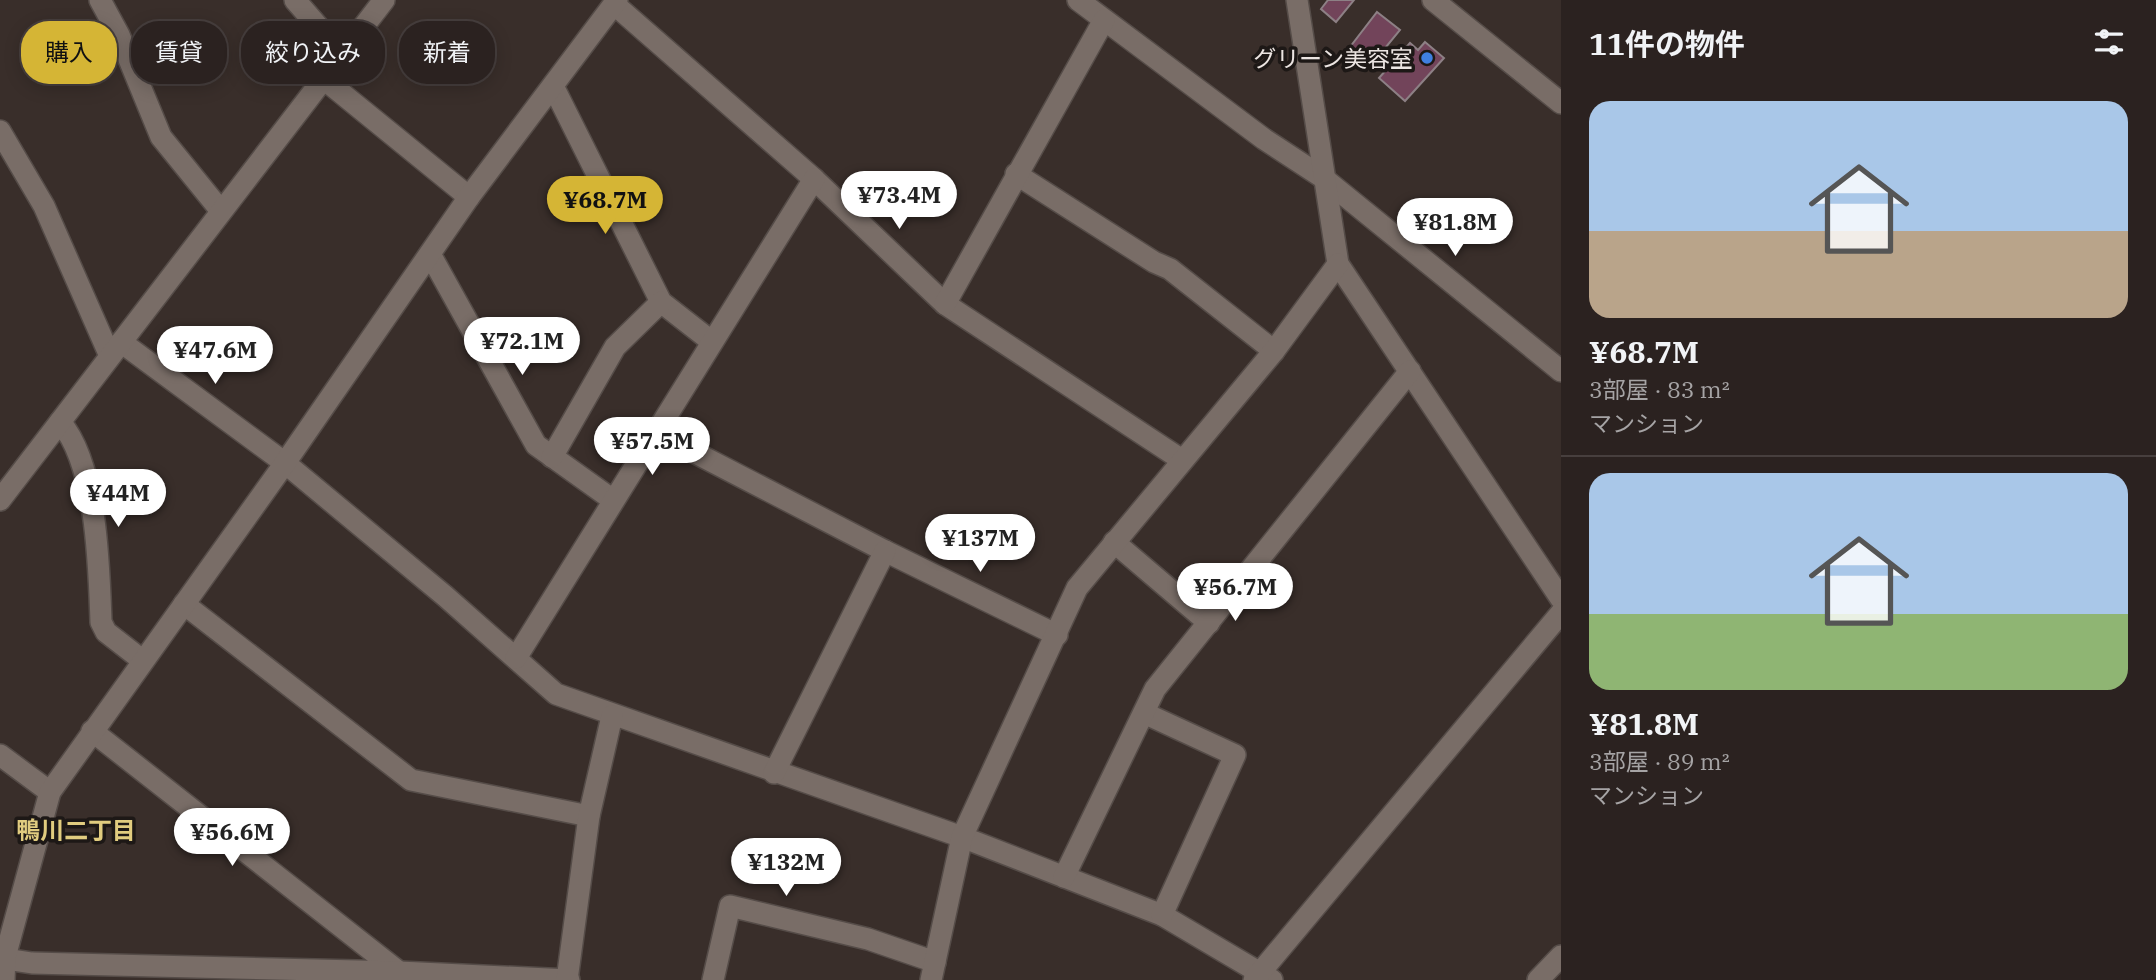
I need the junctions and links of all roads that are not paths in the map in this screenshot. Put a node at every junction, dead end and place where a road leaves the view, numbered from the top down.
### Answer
1 (100, 0) edge
2 (295, 0) edge
3 (384, 0) edge
4 (1078, 0) edge
5 (1297, 0) edge
6 (1433, 0) edge
7 (615, 2) edge
8 (1104, 20) junction
9 (313, 21) edge
10 (368, 21) edge
11 (320, 84) edge
12 (330, 84) edge
13 (553, 86) junction
14 (1559, 97) edge
15 (0, 131) edge
16 (1016, 174) junction
17 (1322, 177) junction
18 (814, 179) junction
19 (469, 197) junction
20 (222, 211) junction
21 (430, 254) junction
22 (1338, 264) junction
23 (661, 302) junction
24 (945, 304) junction
25 (711, 341) junction
26 (115, 349) junction
27 (1273, 351) junction
28 (1561, 371) edge
29 (1410, 372) junction
30 (60, 422) junction
31 (655, 432) junction
32 (552, 457) junction
33 (1182, 460) junction
34 (285, 463) junction
35 (0, 500) edge
36 (613, 500) junction
37 (1114, 542) junction
38 (885, 551) junction
39 (1561, 599) edge
40 (184, 604) junction
41 (1561, 613) edge
42 (1209, 623) junction
43 (1057, 635) junction
44 (516, 658) junction
45 (142, 660) junction
46 (1144, 713) junction
47 (612, 716) junction
48 (92, 731) junction
49 (0, 755) edge
50 (774, 773) junction
51 (50, 792) junction
52 (589, 816) junction
53 (962, 837) junction
54 (1064, 877) junction
55 (1162, 915) junction
56 (1561, 956) edge
57 (2, 957) edge
58 (933, 971) edge
59 (399, 972) junction
60 (368, 976) edge
61 (1261, 977) edge
62 (4, 980) edge
63 (568, 980) edge
64 (713, 980) edge
65 (1538, 980) edge

1 - 20 street
2 - 9 street
3 - 10 street
4 - 8 street
5 - 17 street
6 - 14 street
7 - 13 street
7 - 18 street
8 - 16 street
8 - 17 street
11 - 20 street
12 - 19 street
13 - 19 street
13 - 23 street
15 - 26 street
16 - 24 street
16 - 27 street
17 - 22 street
17 - 28 street
18 - 24 street
18 - 25 street
19 - 21 street
20 - 26 street
21 - 32 street
21 - 34 street
22 - 27 street
22 - 29 street
23 - 25 street
23 - 32 street
24 - 33 street
25 - 31 street
26 - 30 street
26 - 34 street
27 - 33 street
29 - 39 street
29 - 42 street
30 - 35 street
30 - 45 street
31 - 36 street
31 - 38 street
32 - 36 street
33 - 37 street
34 - 40 street
34 - 44 street
36 - 44 street
37 - 42 street
37 - 43 street
38 - 43 street
38 - 50 street
40 - 45 street
40 - 52 street
41 - 61 street
42 - 46 street
43 - 53 street
44 - 47 street
45 - 48 street
46 - 54 street
46 - 55 street
47 - 50 street
47 - 52 street
48 - 51 street
48 - 59 street
49 - 51 street
50 - 53 street
51 - 57 street
52 - 63 street
53 - 54 street
53 - 58 street
54 - 55 street
55 - 61 street
56 - 65 street
57 - 60 street
57 - 62 street
58 - 64 street
59 - 60 street
59 - 63 street

